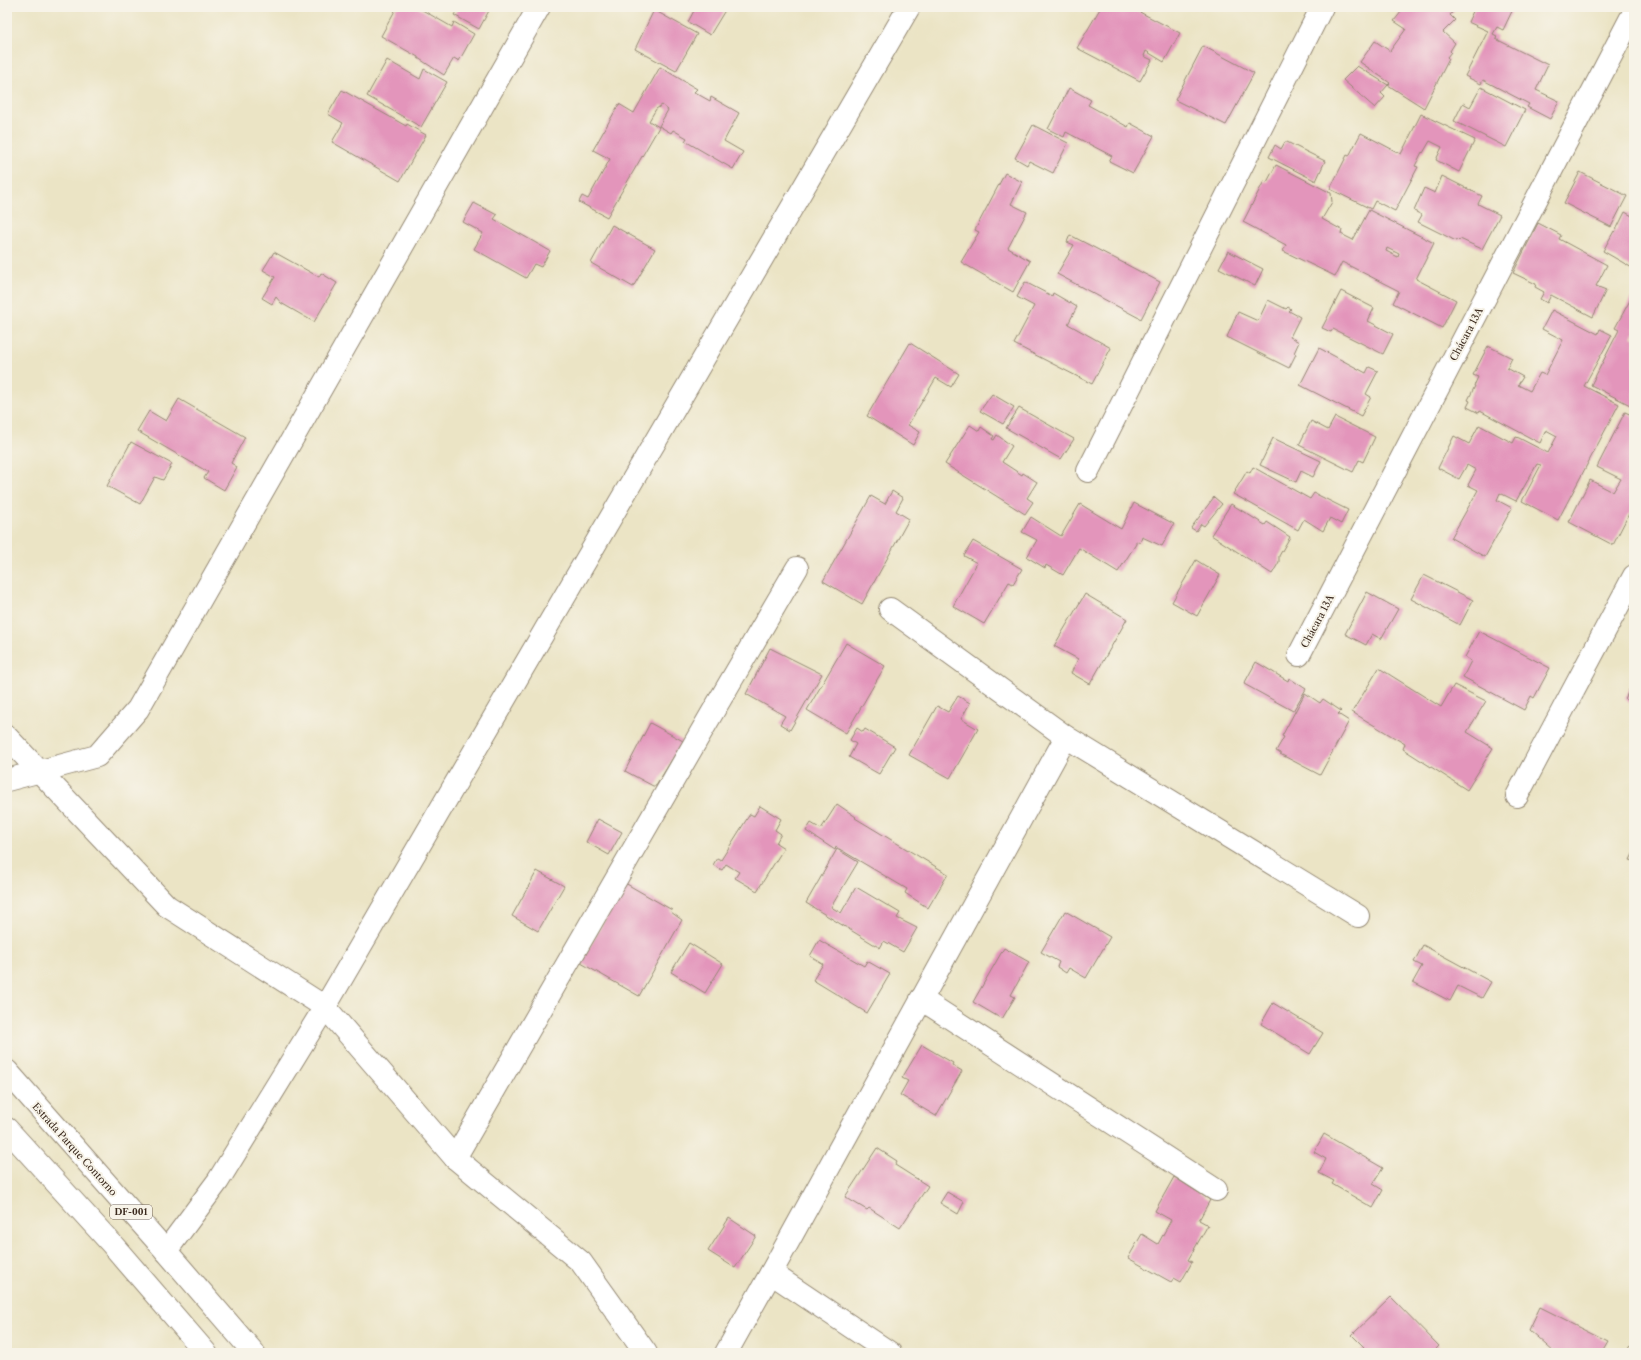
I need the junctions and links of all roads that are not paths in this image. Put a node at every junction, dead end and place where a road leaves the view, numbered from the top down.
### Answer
1 (540, 7) edge
2 (909, 7) edge
3 (1322, 7) edge
4 (1634, 12) edge
5 (1088, 472) dead end
6 (797, 568) dead end
7 (1634, 576) edge
8 (890, 609) dead end
9 (1299, 655) dead end
10 (7, 737) edge
11 (1066, 737) junction
12 (38, 771) junction
13 (7, 780) edge
14 (1517, 796) dead end
15 (1358, 916) dead end
16 (921, 999) junction
17 (325, 1007) junction
18 (7, 1072) edge
19 (7, 1129) edge
20 (455, 1158) junction
21 (1216, 1190) dead end
22 (166, 1251) junction
23 (771, 1273) junction
24 (206, 1353) edge
25 (254, 1353) edge
26 (646, 1353) edge
27 (726, 1353) edge
28 (890, 1353) edge

1 - 12 main road
2 - 17 main road
3 - 5 main road
4 - 9 main road, Chácara 13A
6 - 20 main road
7 - 14 main road
8 - 11 main road
10 - 12 main road
11 - 15 main road
11 - 16 main road
12 - 13 main road
12 - 17 main road
16 - 21 main road
16 - 23 main road
17 - 20 main road
17 - 22 main road
18 - 22 main road, Estrada Parque Contorno / DF-001
19 - 24 main road
20 - 26 main road
22 - 25 main road, Estrada Parque Contorno / DF-001
23 - 27 main road
23 - 28 main road

